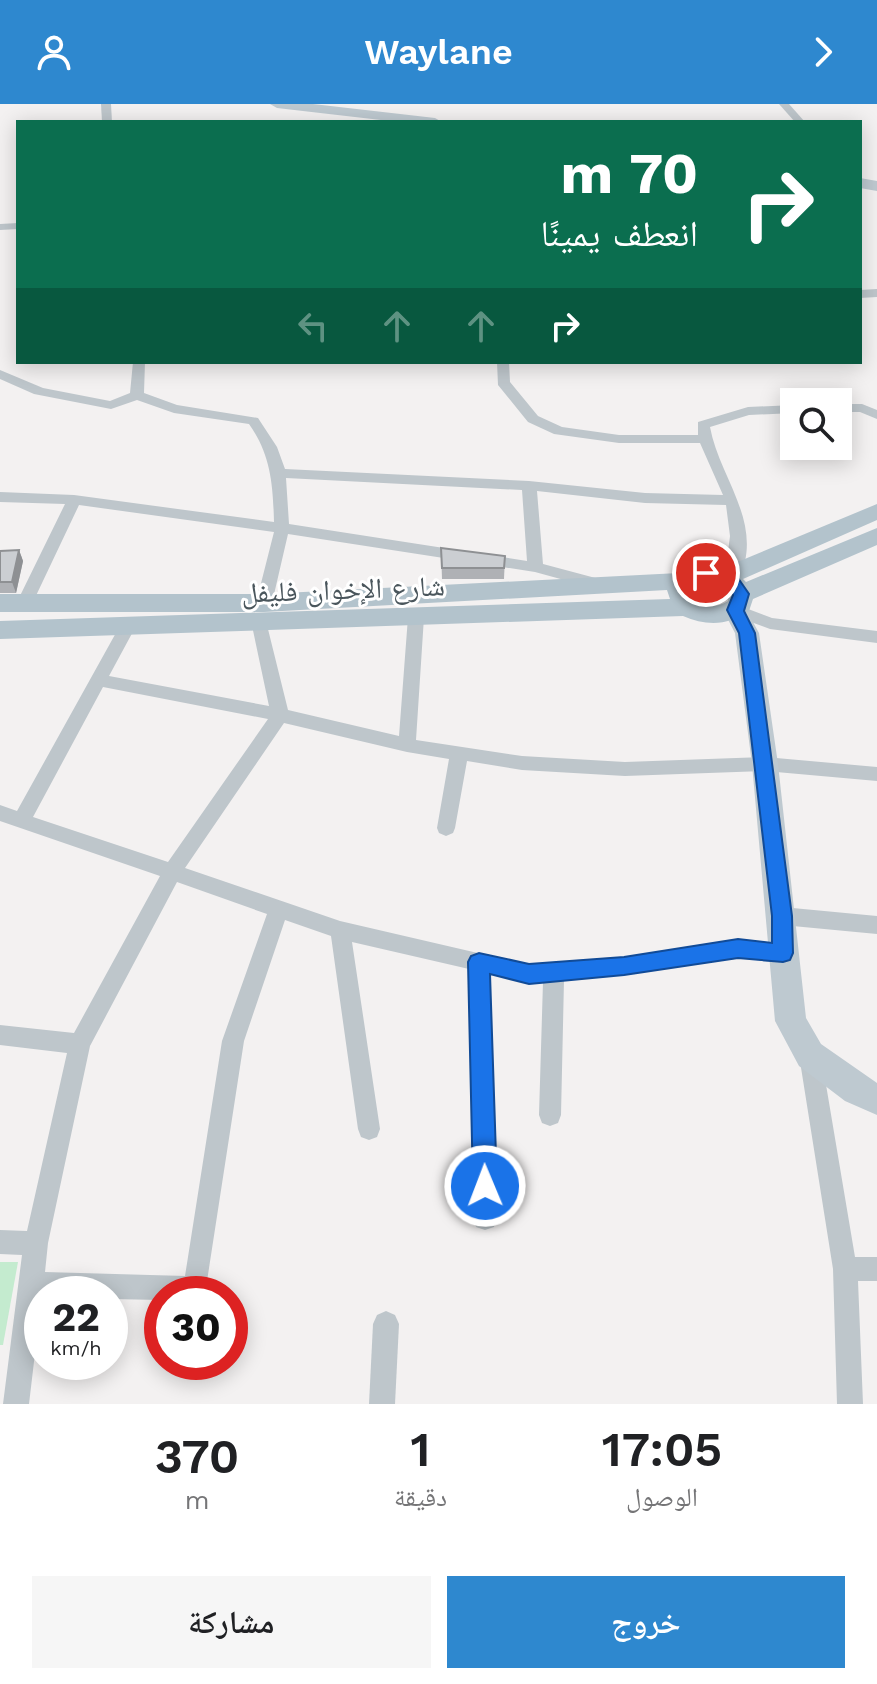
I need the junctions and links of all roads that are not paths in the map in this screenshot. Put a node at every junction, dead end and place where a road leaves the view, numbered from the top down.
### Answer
1 (277, 104) edge
2 (784, 104) edge
3 (417, 120) edge
4 (798, 120) edge
5 (139, 364) edge
6 (503, 364) edge
7 (0, 374) edge
8 (137, 395) junction
9 (852, 408) edge
10 (780, 410) edge
11 (877, 415) edge
12 (704, 439) junction
13 (280, 473) junction
14 (529, 486) junction
15 (0, 497) edge
16 (74, 500) junction
17 (732, 500) junction
18 (877, 511) edge
19 (282, 528) junction
20 (877, 536) edge
21 (535, 567) junction
22 (683, 581) junction
23 (600, 585) junction
24 (734, 589) junction
25 (12, 603) edge
26 (688, 607) junction
27 (261, 612) junction
28 (416, 617) junction
29 (128, 626) junction
30 (0, 630) edge
31 (877, 637) edge
32 (98, 680) junction
33 (280, 715) junction
34 (407, 745) junction
35 (459, 754) junction
36 (765, 764) junction
37 (877, 774) edge
38 (0, 813) edge
39 (22, 820) junction
40 (446, 828) dead end
41 (172, 872) junction
42 (279, 909) junction
43 (782, 916) junction
44 (877, 925) edge
45 (340, 930) junction
46 (783, 953) junction
47 (479, 962) junction
48 (554, 972) junction
49 (0, 1035) edge
50 (80, 1044) junction
51 (810, 1055) junction
52 (877, 1099) edge
53 (550, 1115) dead end
54 (369, 1129) dead end
55 (485, 1218) dead end
56 (0, 1242) edge
57 (36, 1243) junction
58 (845, 1269) junction
59 (877, 1269) edge
60 (32, 1276) edge
61 (128, 1287) edge
62 (386, 1324) dead end
63 (24, 1340) edge
64 (16, 1404) edge
65 (382, 1404) edge
66 (850, 1404) edge

1 - 3 street
2 - 4 street
5 - 8 street
6 - 12 street
7 - 8 street
8 - 13 street
9 - 11 street
10 - 12 street
12 - 17 street
13 - 14 street
13 - 19 street
14 - 17 street
14 - 21 street
15 - 16 street
16 - 19 street
16 - 25 street
17 - 24 street
18 - 24 main road
19 - 21 street
19 - 27 street
20 - 24 main road
21 - 23 street
22 - 23 main road, شارع الإخوان فليفل
22 - 24 main road, شارع الإخوان فليفل
22 - 26 main road
23 - 27 main road, شارع الإخوان فليفل
24 - 26 main road, شارع الإخوان فليفل
24 - 31 street
24 - 36 street
25 - 27 main road, شارع الإخوان فليفل
26 - 28 main road, شارع الإخوان فليفل
27 - 28 main road, شارع الإخوان فليفل
27 - 29 main road, شارع الإخوان فليفل
27 - 33 street
28 - 34 street
29 - 30 main road, شارع الإخوان فليفل
29 - 32 street
32 - 33 street
32 - 39 street
33 - 34 street
33 - 41 street
34 - 35 street
35 - 36 street
35 - 40 street
36 - 37 street
36 - 43 street
38 - 39 street
39 - 41 street
41 - 42 street
41 - 50 street
42 - 45 street
42 - 61 street
43 - 44 street
43 - 46 street
45 - 47 street
45 - 54 street
46 - 48 street
46 - 51 street
47 - 48 street
47 - 55 street
48 - 53 street
49 - 50 street
50 - 57 street
51 - 52 street
51 - 58 street
56 - 57 street
57 - 60 street
58 - 59 street
58 - 66 street
62 - 65 street
63 - 64 street

